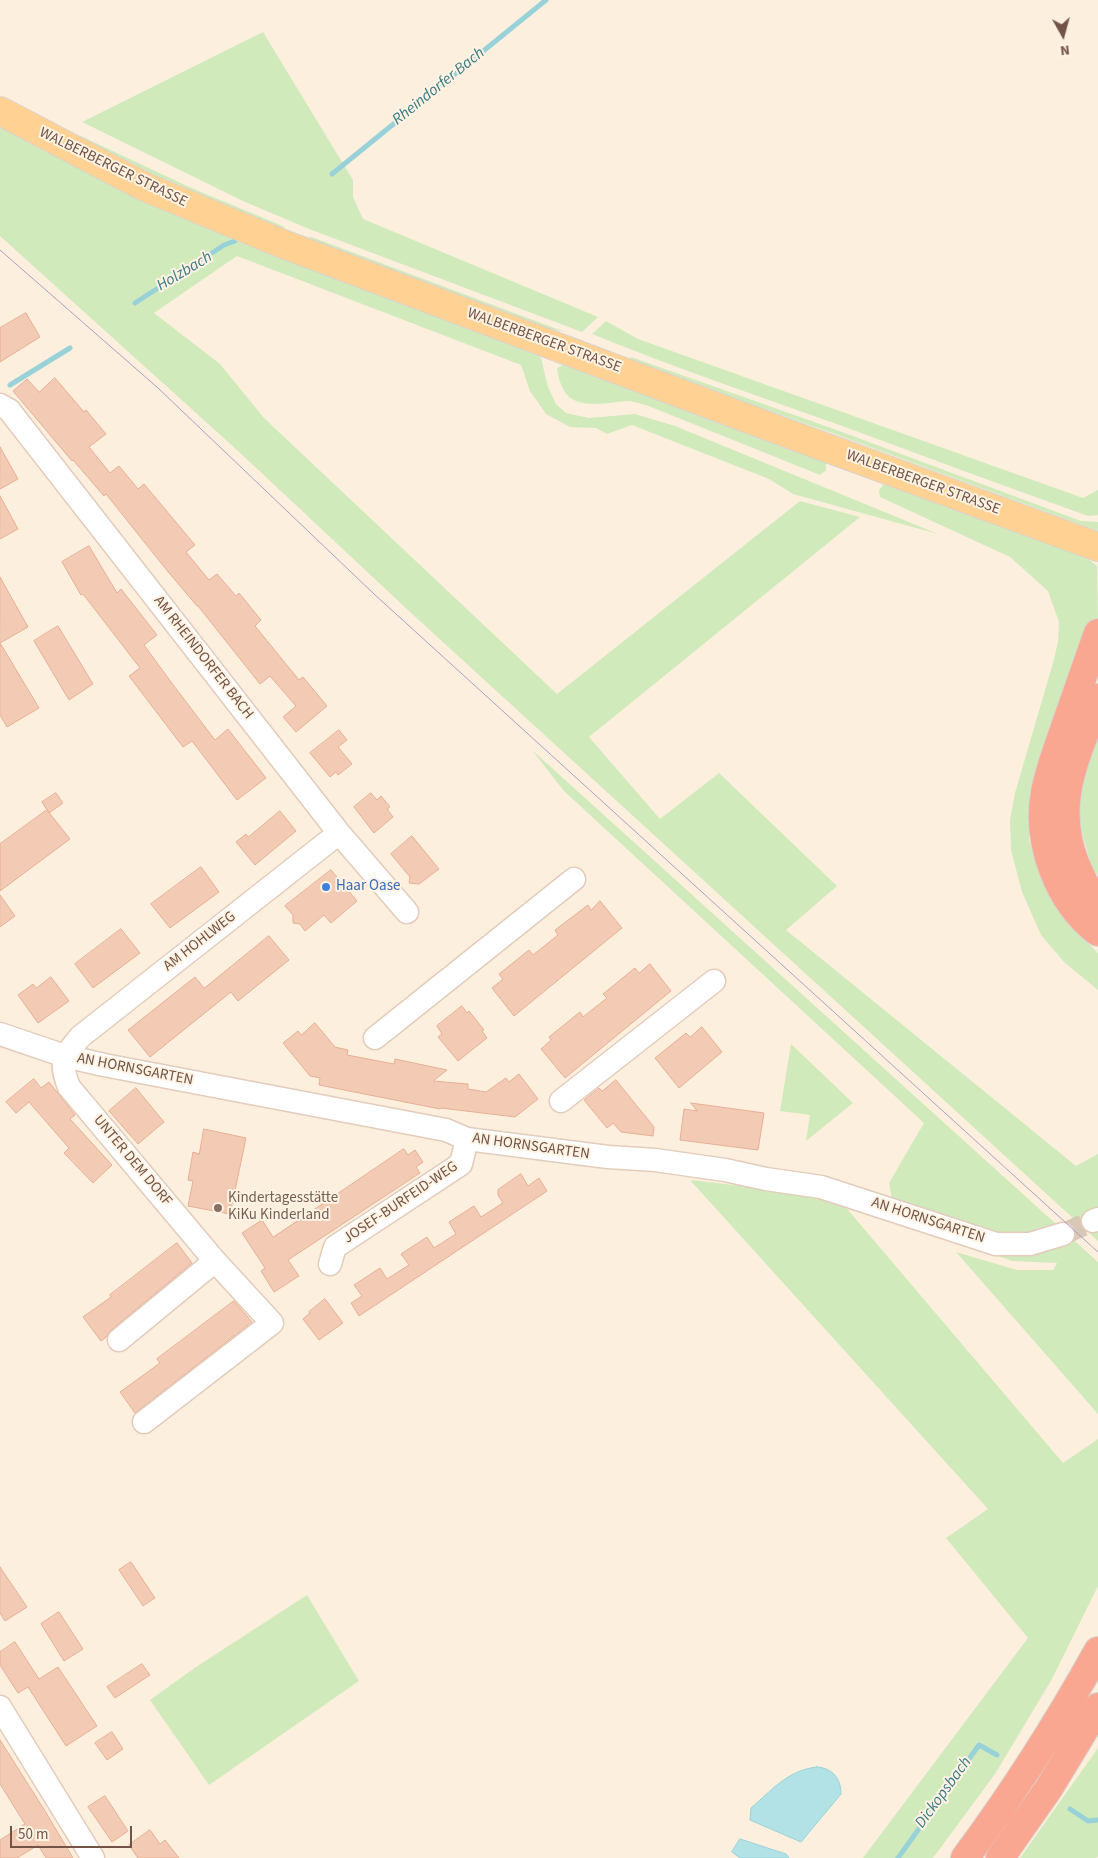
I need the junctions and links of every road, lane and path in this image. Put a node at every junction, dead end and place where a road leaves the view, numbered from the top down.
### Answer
1 (0, 111) edge
2 (0, 405) edge
3 (1098, 547) edge
4 (1098, 633) edge
5 (1098, 698) edge
6 (339, 833) junction
7 (574, 879) dead end
8 (1098, 902) edge
9 (407, 912) dead end
10 (1098, 932) edge
11 (714, 981) dead end
12 (0, 1034) edge
13 (375, 1038) dead end
14 (65, 1056) junction
15 (561, 1102) dead end
16 (467, 1139) junction
17 (1062, 1234) tunnel mouth
18 (215, 1261) junction
19 (330, 1264) dead end
20 (119, 1340) dead end
21 (144, 1422) dead end
22 (1098, 1651) edge
23 (0, 1707) edge
24 (1098, 1707) edge
25 (92, 1858) edge
26 (965, 1858) edge
27 (1000, 1858) edge

1 - 3 main road, WALBERBERGER STRASSE
2 - 6 street, AM RHEINDORFER BACH
4 - 10 highway
5 - 8 highway
6 - 9 street, AM RHEINDORFER BACH
6 - 14 street, AM HOHLWEG
7 - 13 street
11 - 15 street
12 - 14 street, AN HORNSGARTEN
14 - 16 street, AN HORNSGARTEN
14 - 18 street, UNTER DEM DORF
16 - 17 street, AN HORNSGARTEN
16 - 19 street, JOSEF-BURFEID-WEG
18 - 20 street
18 - 21 street, UNTER DEM DORF
22 - 26 highway
23 - 25 street
24 - 27 highway

